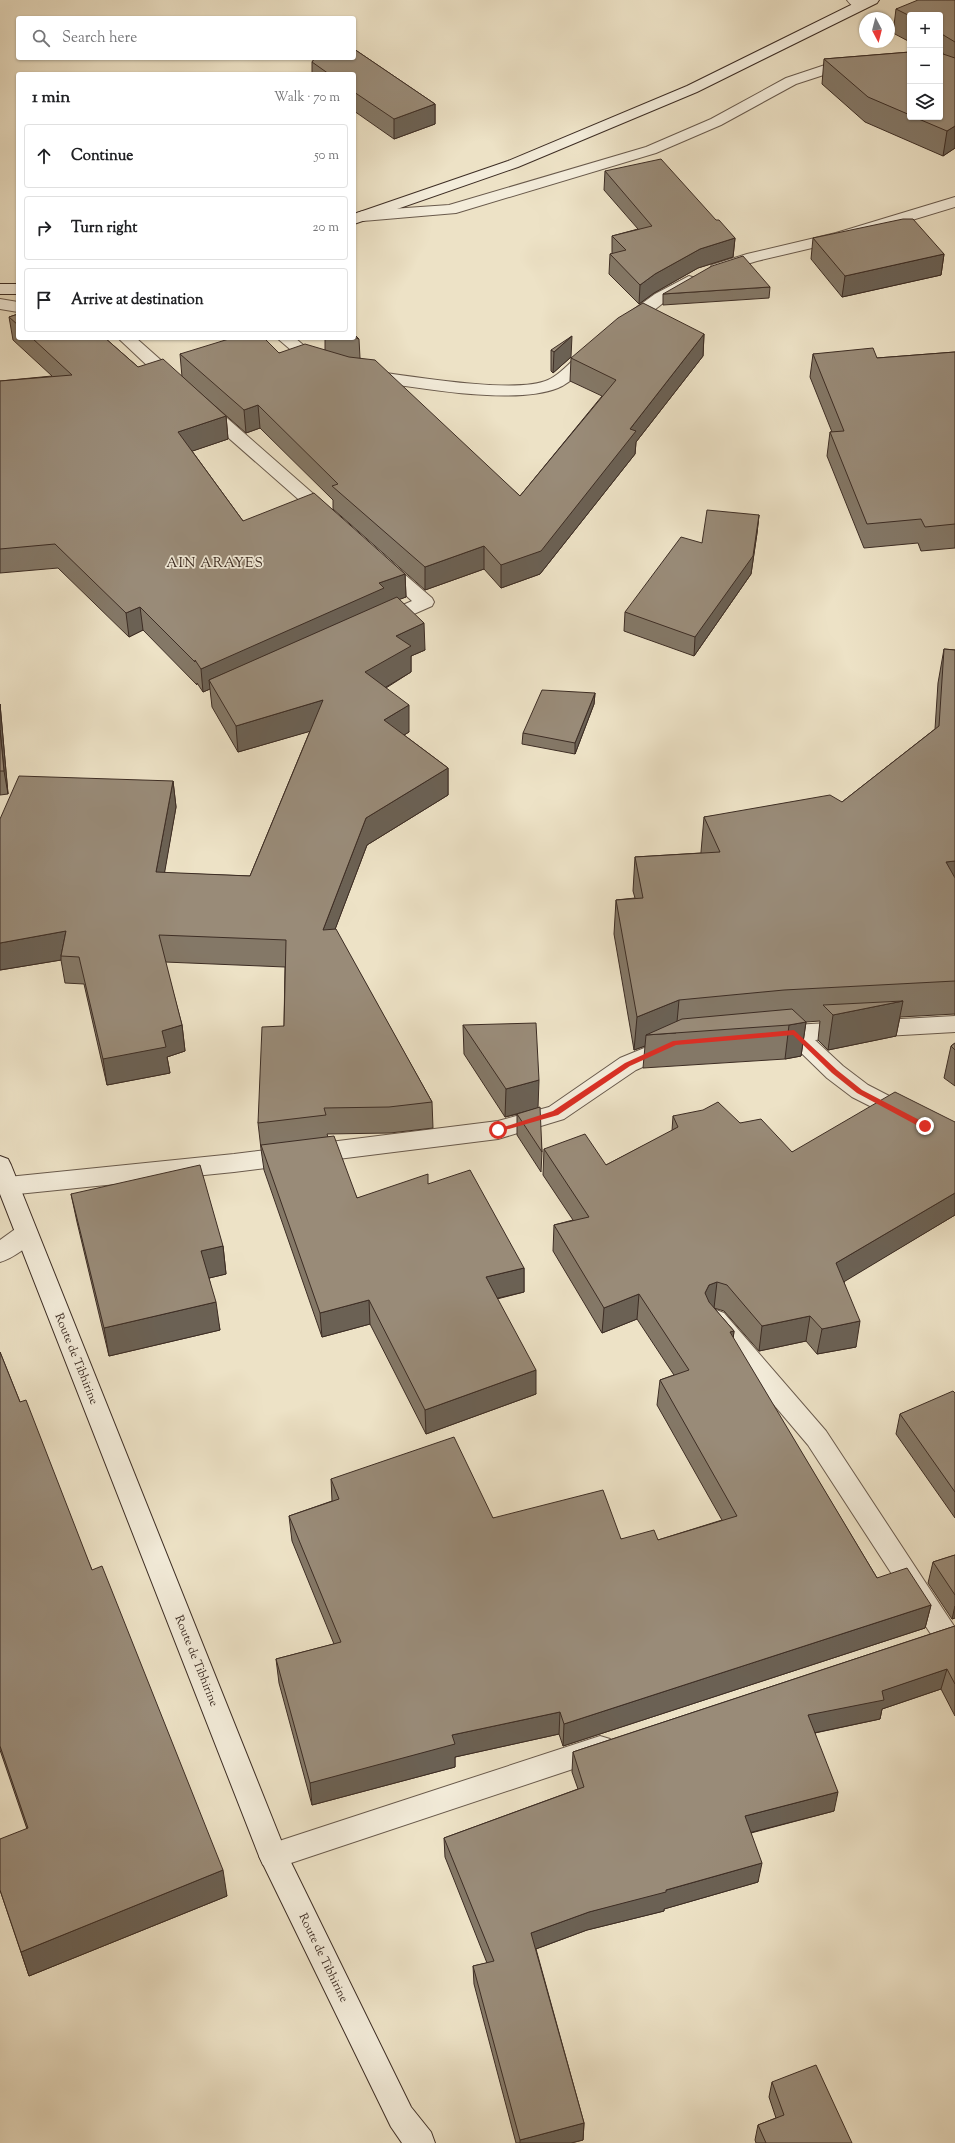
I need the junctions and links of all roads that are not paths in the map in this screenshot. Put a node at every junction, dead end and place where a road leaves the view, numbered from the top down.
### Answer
1 (863, 2) edge
2 (907, 64) edge
3 (955, 202) edge
4 (358, 218) edge
5 (0, 289) edge
6 (16, 289) edge
7 (0, 304) edge
8 (16, 307) edge
9 (128, 340) edge
10 (287, 340) edge
11 (341, 528) edge
12 (371, 554) edge
13 (367, 628) edge
14 (955, 1024) edge
15 (794, 1033) junction
16 (758, 1036) edge
17 (690, 1042) edge
18 (955, 1140) edge
19 (4, 1175) edge
20 (26, 1234) junction
21 (0, 1253) edge
22 (715, 1319) edge
23 (941, 1636) edge
24 (621, 1741) edge
25 (274, 1856) junction
26 (420, 2143) edge

1 - 4 street
2 - 4 street
3 - 10 street
5 - 6 street
7 - 8 street
9 - 11 street
12 - 13 street
14 - 15 street
15 - 16 street
15 - 18 street
17 - 19 street
19 - 20 street, Route de Tibhirine
20 - 21 street
20 - 25 street, Route de Tibhirine
22 - 23 street
24 - 25 street
25 - 26 street, Route de Tibhirine

